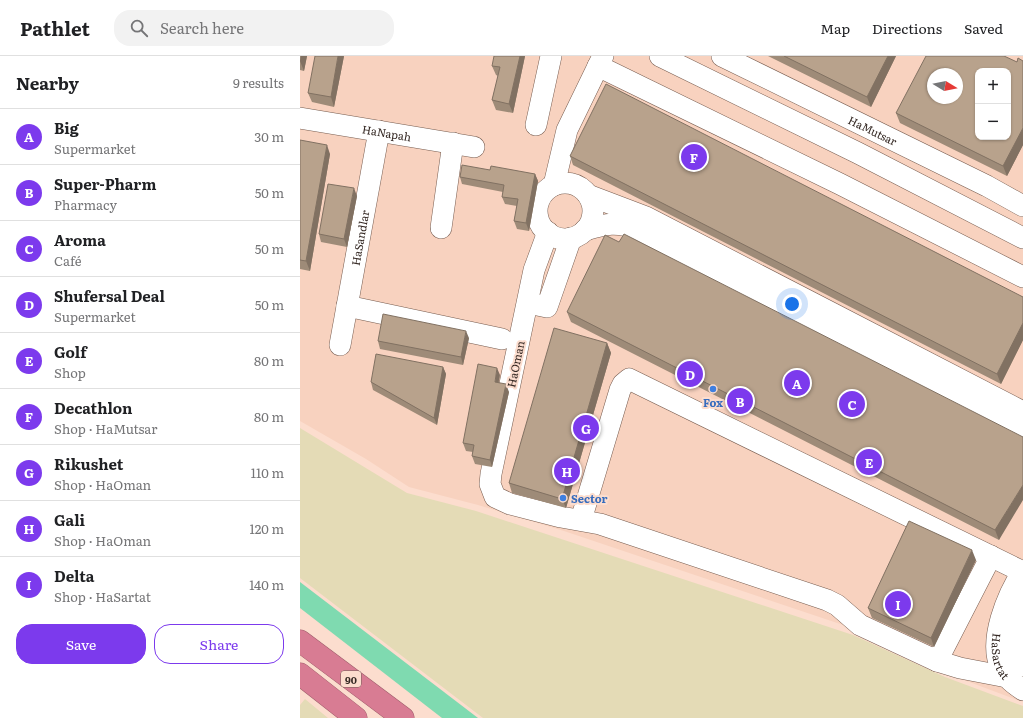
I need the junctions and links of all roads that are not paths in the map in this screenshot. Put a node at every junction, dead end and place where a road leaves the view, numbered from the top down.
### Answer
1 (551, 56) edge
2 (660, 56) edge
3 (726, 57) edge
4 (600, 61) edge
5 (300, 118) edge
6 (536, 125) dead end
7 (379, 131) junction
8 (453, 143) junction
9 (474, 147) dead end
10 (554, 185) junction
11 (588, 195) junction
12 (1021, 201) edge
13 (441, 228) dead end
14 (548, 232) junction
15 (578, 234) junction
16 (1023, 238) edge
17 (1023, 277) edge
18 (528, 303) junction
19 (347, 306) junction
20 (502, 339) dead end
21 (340, 345) dead end
22 (1022, 421) edge
23 (581, 520) junction
24 (990, 556) junction
25 (1023, 572) edge
26 (1023, 596) edge
27 (300, 641) edge
28 (937, 661) junction
29 (1015, 671) edge
30 (300, 674) edge
31 (1023, 690) edge
32 (356, 718) edge
33 (403, 718) edge

1 - 6 street
2 - 16 street
3 - 12 street, HaMutsar
4 - 10 street
4 - 17 street
5 - 7 street, HaNapah
7 - 8 street, HaNapah
7 - 19 street, HaSandlar
8 - 9 street, HaNapah
8 - 13 street
10 - 11 street
10 - 14 street
11 - 15 street
11 - 22 street
14 - 15 street
14 - 18 street, HaOman
15 - 18 street
15 - 22 street
18 - 23 street, HaOman
19 - 20 street
19 - 21 street, HaSandlar
23 - 24 street
23 - 28 street
24 - 25 street
24 - 28 street
25 - 29 street, HaSartat
26 - 29 street, HaSartat
27 - 33 highway, 90
28 - 29 street
29 - 31 street, HaSartat
30 - 32 highway, 90

